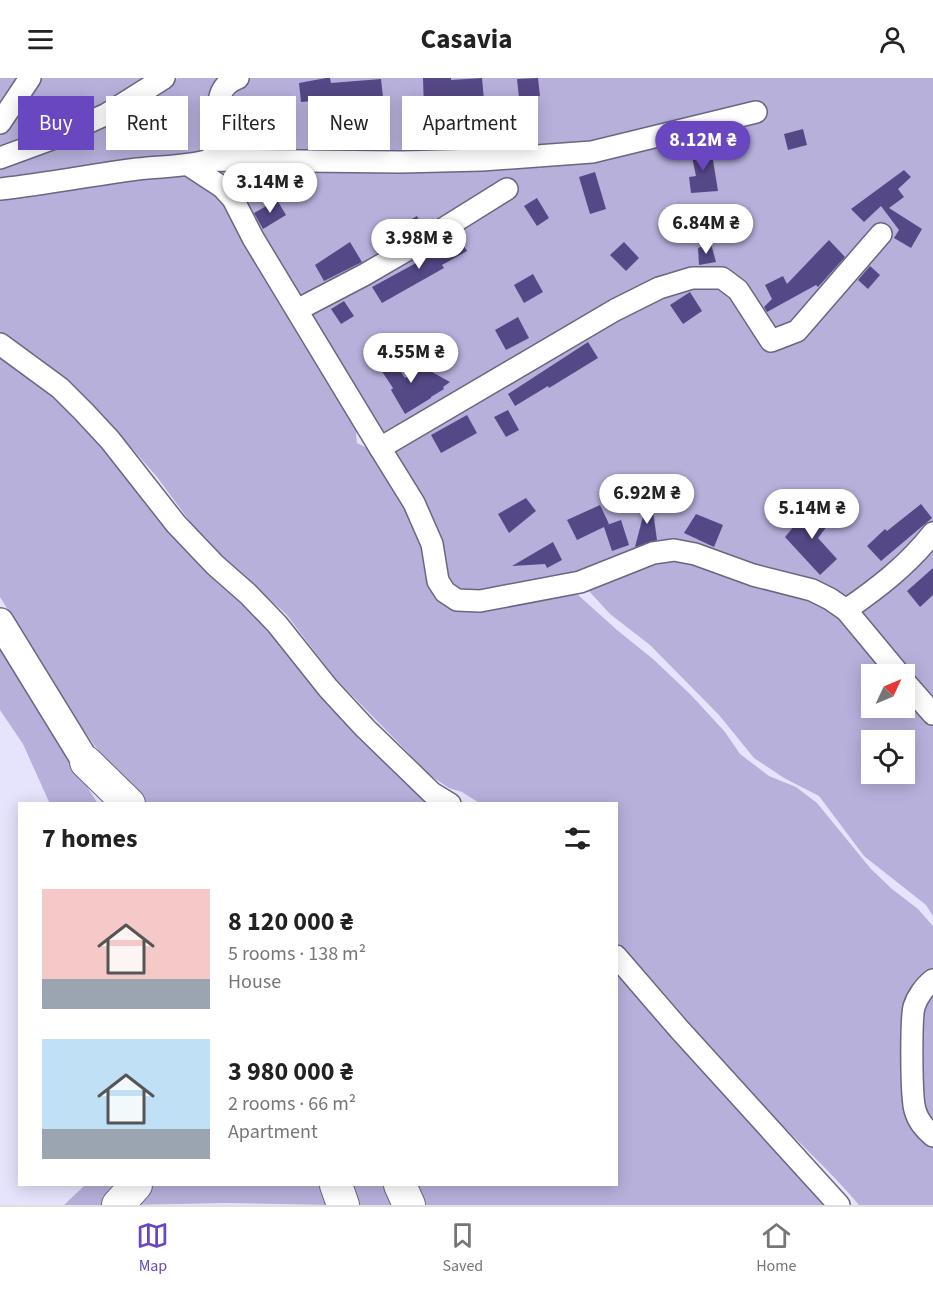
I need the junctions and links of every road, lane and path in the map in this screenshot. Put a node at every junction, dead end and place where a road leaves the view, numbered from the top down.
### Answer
1 (30, 78) edge
2 (164, 78) edge
3 (238, 78) edge
4 (756, 112) dead end
5 (0, 123) edge
6 (0, 158) edge
7 (200, 163) junction
8 (0, 189) edge
9 (507, 189) dead end
10 (881, 234) dead end
11 (297, 310) junction
12 (0, 344) edge
13 (380, 448) junction
14 (933, 534) edge
15 (846, 610) junction
16 (0, 622) edge
17 (891, 664) edge
18 (915, 694) edge
19 (933, 714) edge
20 (86, 762) junction
21 (105, 802) edge
22 (110, 802) edge
23 (127, 802) edge
24 (447, 802) edge
25 (618, 958) edge
26 (933, 980) edge
27 (933, 1136) edge
28 (135, 1186) edge
29 (336, 1186) edge
30 (400, 1186) edge
31 (117, 1205) edge
32 (343, 1205) edge
33 (409, 1205) edge
34 (839, 1205) edge

1 - 5 lane
2 - 6 lane
3 - 7 lane
4 - 7 lane
7 - 8 lane
7 - 11 lane
9 - 11 lane
10 - 13 lane
11 - 13 lane
12 - 24 lane
13 - 15 lane
14 - 15 lane
15 - 17 lane
16 - 20 main road
18 - 19 lane
20 - 21 highway
20 - 22 highway
20 - 23 highway
25 - 34 lane
26 - 27 lane
28 - 31 highway
29 - 32 highway
30 - 33 highway

